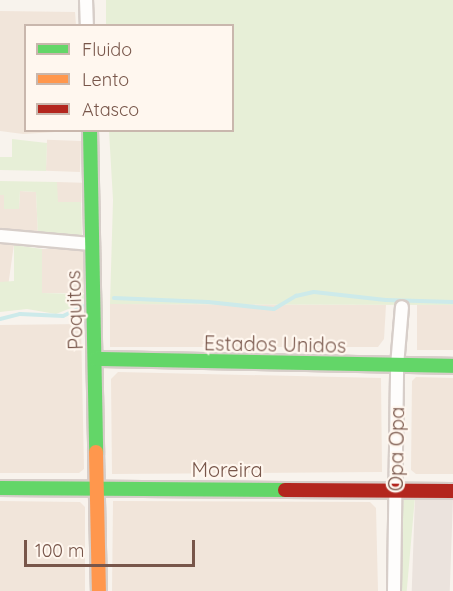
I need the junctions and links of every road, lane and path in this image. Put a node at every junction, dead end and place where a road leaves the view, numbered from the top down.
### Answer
1 (86, 0) edge
2 (87, 24) edge
3 (90, 132) edge
4 (0, 236) edge
5 (91, 244) junction
6 (402, 307) dead end
7 (96, 359) junction
8 (397, 366) junction
9 (453, 366) edge
10 (0, 488) edge
11 (97, 488) junction
12 (396, 490) junction
13 (453, 490) edge
14 (99, 591) edge
15 (394, 591) edge

1 - 2 street
3 - 5 street, Poquitos
4 - 5 street
5 - 7 street, Poquitos
6 - 8 street, Opa Opa
7 - 8 street, Estados Unidos
7 - 11 street, Poquitos
8 - 9 street, Estados Unidos
8 - 12 street, Opa Opa
10 - 11 street, Moreira
11 - 12 street, Moreira
11 - 14 street, Poquitos
12 - 13 street, Moreira
12 - 15 street, Opa Opa

